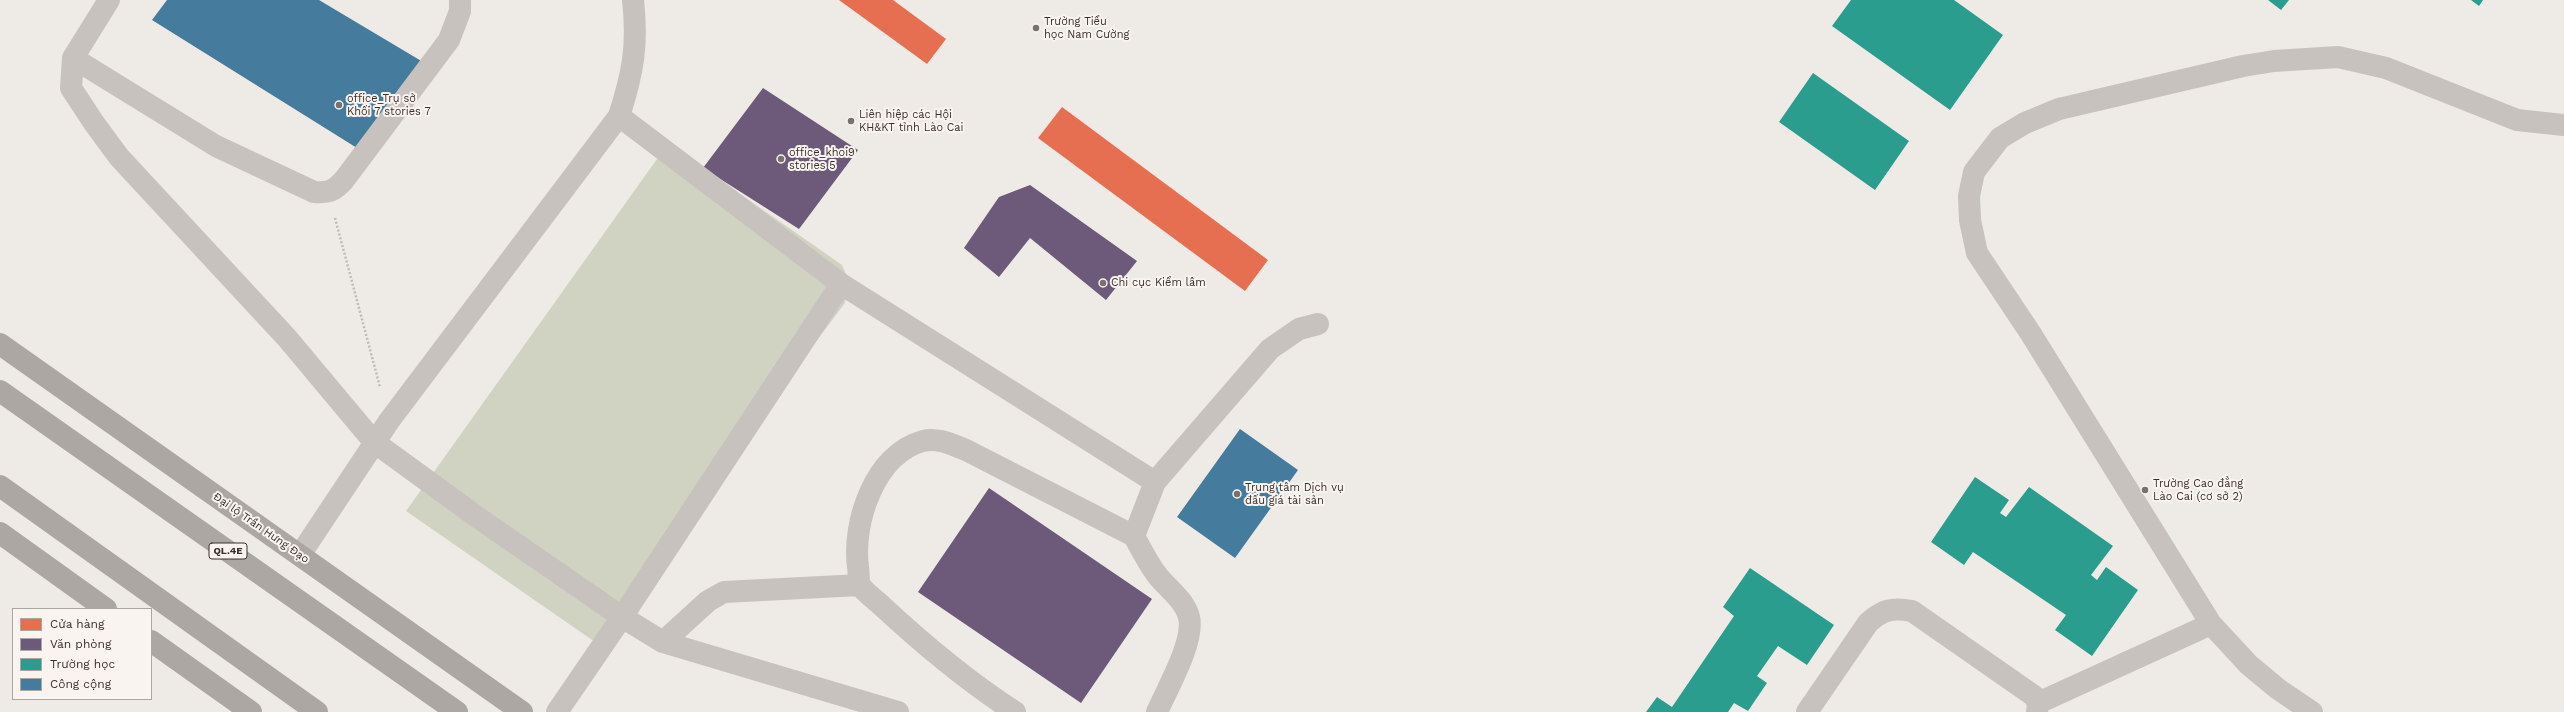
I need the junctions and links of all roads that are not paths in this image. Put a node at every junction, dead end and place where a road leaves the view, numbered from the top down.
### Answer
1 (109, 0) edge
2 (460, 0) edge
3 (633, 0) edge
4 (73, 58) junction
5 (619, 116) junction
6 (2564, 125) edge
7 (841, 284) junction
8 (1318, 324) dead end
9 (0, 344) edge
10 (0, 391) edge
11 (374, 442) junction
12 (1156, 482) junction
13 (0, 486) edge
14 (0, 533) edge
15 (1134, 536) junction
16 (300, 555) junction
17 (860, 585) junction
18 (105, 608) edge
19 (622, 617) junction
20 (2210, 624) junction
21 (152, 642) edge
22 (663, 642) junction
23 (2037, 707) edge
24 (251, 712) edge
25 (317, 712) edge
26 (457, 712) edge
27 (522, 712) edge
28 (557, 712) edge
29 (898, 712) edge
30 (1015, 712) edge
31 (1157, 712) edge
32 (1807, 712) edge
33 (2312, 712) edge

1 - 4 street
2 - 4 street
3 - 5 street
4 - 11 street
5 - 7 street
5 - 11 street
6 - 20 street
7 - 12 street
7 - 19 street
8 - 12 street
9 - 16 main road, Đại lộ Trần Hưng Đạo
10 - 26 main road, QL.4E
11 - 16 street
11 - 19 street
12 - 15 street
13 - 25 main road
14 - 18 main road
15 - 17 street
15 - 31 street
16 - 27 main road, Đại lộ Trần Hưng Đạo
17 - 22 street
17 - 30 street
19 - 22 street
19 - 28 street
20 - 23 street
20 - 33 street
21 - 24 main road
22 - 29 street
23 - 32 street

